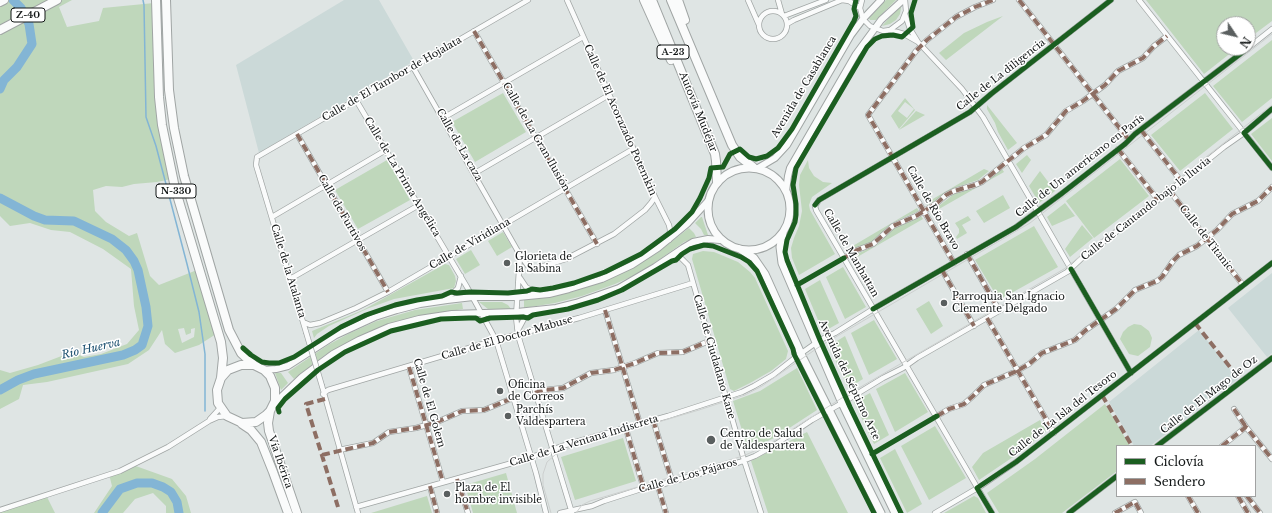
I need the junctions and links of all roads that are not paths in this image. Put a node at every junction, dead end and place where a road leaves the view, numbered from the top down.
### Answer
1 (4, 0) edge
2 (56, 0) edge
3 (156, 0) edge
4 (166, 0) edge
5 (528, 0) edge
6 (567, 0) edge
7 (644, 0) edge
8 (652, 0) edge
9 (671, 0) edge
10 (678, 0) edge
11 (748, 0) edge
12 (778, 0) edge
13 (826, 0) edge
14 (862, 0) edge
15 (881, 0) edge
16 (904, 0) edge
17 (993, 0) edge
18 (1019, 0) edge
19 (1111, 0) edge
20 (1139, 0) edge
21 (0, 2) edge
22 (860, 8) junction
23 (905, 14) junction
24 (783, 15) junction
25 (863, 19) junction
26 (787, 24) junction
27 (759, 25) junction
28 (874, 28) junction
29 (1272, 29) edge
30 (0, 30) edge
31 (890, 30) junction
32 (474, 31) junction
33 (1167, 36) junction
34 (583, 37) junction
35 (1256, 42) edge
36 (920, 44) junction
37 (1054, 44) junction
38 (1237, 56) edge
39 (413, 67) junction
40 (701, 70) junction
41 (1203, 82) junction
42 (504, 83) junction
43 (1093, 93) junction
44 (609, 94) junction
45 (356, 100) junction
46 (694, 103) junction
47 (976, 107) junction
48 (1272, 110) edge
49 (443, 118) junction
50 (1141, 130) junction
51 (1244, 133) junction
52 (297, 134) junction
53 (536, 137) junction
54 (1129, 140) junction
55 (633, 149) junction
56 (1118, 149) junction
57 (386, 150) junction
58 (257, 157) joint
59 (893, 158) junction
60 (1007, 161) junction
61 (755, 167) junction
62 (1272, 168) edge
63 (475, 173) junction
64 (1181, 181) junction
65 (716, 182) junction
66 (326, 185) junction
67 (1272, 186) edge
68 (565, 188) junction
69 (1169, 190) junction
70 (786, 191) junction
71 (655, 197) junction
72 (1158, 200) junction
73 (708, 201) junction
74 (419, 205) junction
75 (815, 205) joint
76 (925, 211) junction
77 (1037, 212) junction
78 (272, 217) junction
79 (504, 224) junction
80 (783, 233) junction
81 (1207, 238) junction
82 (358, 240) junction
83 (668, 240) junction
84 (720, 240) junction
85 (597, 244) junction
86 (740, 249) junction
87 (967, 254) junction
88 (520, 255) junction
89 (673, 255) junction
90 (449, 256) junction
91 (844, 258) junction
92 (954, 263) junction
93 (1272, 263) edge
94 (1070, 269) junction
95 (942, 270) junction
96 (461, 276) junction
97 (519, 276) junction
98 (290, 278) junction
99 (693, 283) junction
100 (1244, 285) junction
101 (388, 292) junction
102 (541, 295) junction
103 (518, 297) junction
104 (473, 298) junction
105 (447, 300) junction
106 (873, 309) junction
107 (533, 310) junction
108 (605, 310) junction
109 (999, 310) junction
110 (482, 312) junction
111 (517, 312) junction
112 (987, 318) junction
113 (1101, 320) junction
114 (303, 322) junction
115 (974, 326) junction
116 (518, 334) junction
117 (496, 340) junction
118 (709, 341) junction
119 (816, 343) junction
120 (801, 353) junction
121 (1272, 358) edge
122 (254, 365) junction
123 (906, 366) junction
124 (409, 367) junction
125 (622, 367) junction
126 (264, 370) junction
127 (1017, 371) junction
128 (1131, 373) junction
129 (221, 378) junction
130 (535, 392) junction
131 (323, 394) junction
132 (726, 397) junction
133 (513, 398) junction
134 (842, 403) junction
135 (220, 408) junction
136 (272, 408) junction
137 (1234, 409) dead end
138 (829, 411) junction
139 (227, 416) junction
140 (936, 416) junction
141 (653, 420) junction
142 (209, 421) junction
143 (242, 423) junction
144 (640, 424) junction
145 (426, 425) junction
146 (1246, 427) junction
147 (626, 429) junction
148 (1054, 433) junction
149 (1158, 445) edge
150 (1223, 445) edge
151 (339, 450) junction
152 (552, 450) junction
153 (531, 457) junction
154 (1272, 459) edge
155 (744, 460) junction
156 (1116, 477) edge
157 (457, 479) junction
158 (672, 481) junction
159 (443, 482) junction
160 (430, 486) junction
161 (658, 486) junction
162 (977, 488) junction
163 (644, 489) junction
164 (1189, 497) edge
165 (1239, 497) edge
166 (1248, 497) edge
167 (356, 507) junction
168 (0, 510) edge
169 (571, 511) edge
170 (288, 513) edge
171 (297, 513) edge
172 (358, 513) edge
173 (437, 513) edge
174 (468, 513) edge
175 (546, 513) edge
176 (560, 513) edge
177 (666, 513) edge
178 (761, 513) edge
179 (881, 513) edge
180 (895, 513) edge
181 (935, 513) edge
182 (992, 513) edge
183 (1069, 513) edge
184 (1115, 513) edge
185 (1141, 513) edge
186 (1198, 513) edge
187 (1248, 513) edge
188 (1260, 513) edge

1 - 21 highway, Z-40
2 - 30 highway, Z-40
3 - 129 highway, N-330
4 - 122 highway, N-330
5 - 32 street, Calle de El Tambor de Hojalata
6 - 34 street, Calle de El Acorazado Potemkin
7 - 46 highway
8 - 46 highway, Autovía Mudéjar / A-23
9 - 40 highway, Autovía Mudéjar / A-23
10 - 40 highway
11 - 27 street
12 - 24 street
13 - 24 street
14 - 22 street
15 - 25 main road, Avenida de Casablanca
16 - 23 street
16 - 28 main road
17 - 36 street
18 - 37 street
19 - 37 street, Calle de La diligencia
20 - 33 street
22 - 25 street
22 - 26 street
23 - 31 street
23 - 36 street
24 - 26 street
24 - 27 street
25 - 28 street
25 - 61 main road, Avenida de Casablanca
26 - 27 street
28 - 31 street
28 - 70 main road
29 - 35 street, Calle de Un americano en París
31 - 36 street
32 - 39 street, Calle de El Tambor de Hojalata
32 - 42 street, Calle de La Gran Ilusión
33 - 41 street
33 - 43 street
34 - 42 street
34 - 44 street, Calle de El Acorazado Potemkin
36 - 47 street
36 - 59 street, Calle de Río Bravo
37 - 43 street
37 - 47 street, Calle de La diligencia
38 - 41 street, Calle de Un americano en París
39 - 45 street, Calle de El Tambor de Hojalata
39 - 49 street, Calle de La caza
40 - 61 highway, Autovía Mudéjar / A-23
41 - 50 street, Calle de Un americano en París
41 - 51 street
42 - 49 street
42 - 53 street, Calle de La Gran Ilusión
43 - 54 street
43 - 60 street
44 - 53 street
44 - 55 street, Calle de El Acorazado Potemkin
45 - 52 street, Calle de El Tambor de Hojalata
45 - 57 street, Calle de La Prima Angélica
46 - 65 highway, Autovía Mudéjar / A-23
47 - 59 street, Calle de La diligencia
47 - 60 street
48 - 51 street, Calle de Cantando bajo la lluvia
49 - 63 street, Calle de La caza
50 - 54 street, Calle de Un americano en París
50 - 64 street
51 - 62 street
51 - 64 street, Calle de Cantando bajo la lluvia
52 - 58 street, Calle de El Tambor de Hojalata
52 - 66 street, Calle de Furtivos
53 - 63 street
53 - 68 street, Calle de La Gran Ilusión
54 - 56 street, Calle de Un americano en París
55 - 68 street, Calle de Viridiana
55 - 71 street, Calle de El Acorazado Potemkin
56 - 72 street
56 - 77 street, Calle de Un americano en París
57 - 66 street
57 - 74 street, Calle de La Prima Angélica
58 - 78 street, Calle de la Atalanta
59 - 75 street, Calle de La diligencia
59 - 76 street, Calle de Río Bravo
60 - 76 street
60 - 77 street
61 - 65 main road
61 - 70 main road, A-23
63 - 79 street, Calle de La caza
64 - 69 street, Calle de Cantando bajo la lluvia
65 - 73 main road, A-23
66 - 78 street
66 - 82 street, Calle de Furtivos
67 - 81 street
68 - 79 street, Calle de Viridiana
68 - 85 street, Calle de La Gran Ilusión
69 - 72 street, Calle de Cantando bajo la lluvia
69 - 81 street, Calle de Titanic
70 - 80 main road, A-23
71 - 83 street, Calle de El Acorazado Potemkin
71 - 85 street
72 - 94 street, Calle de Cantando bajo la lluvia
73 - 83 main road
73 - 84 main road, A-23
74 - 82 street
74 - 90 street, Calle de La Prima Angélica
75 - 91 street, Calle de Manhattan
76 - 91 street
76 - 92 street, Calle de Río Bravo
77 - 87 street, Calle de Un americano en París
77 - 94 street
78 - 98 street, Calle de la Atalanta
79 - 88 street
79 - 90 street, Calle de Viridiana
80 - 86 main road
80 - 119 main road, Avenida del Séptimo Arte / A-23
81 - 100 street, Calle de Titanic
81 - 113 street
82 - 98 street
82 - 101 street, Calle de Furtivos
83 - 102 main road
84 - 86 main road
84 - 89 main road
85 - 88 street
86 - 120 main road
87 - 92 street, Calle de Un americano en París
87 - 109 street
88 - 97 street
89 - 99 street, Calle de Ciudadano Kane
89 - 107 main road
90 - 96 street, Calle de La Prima Angélica
90 - 101 street, Calle de Viridiana
91 - 106 street, Calle de Manhattan
92 - 95 street, Calle de Un americano en París
93 - 100 street, Calle de La Isla del Tesoro
94 - 109 street, Calle de Cantando bajo la lluvia
94 - 113 street
95 - 106 street, Calle de Un americano en París
95 - 115 street
96 - 104 street, Calle de La Prima Angélica
96 - 105 street
97 - 102 street
97 - 103 street
98 - 114 street, Calle de la Atalanta
99 - 108 street, Calle de El Doctor Mabuse
99 - 118 street, Calle de Ciudadano Kane
100 - 128 street, Calle de La Isla del Tesoro
101 - 114 street, Calle de Viridiana
102 - 103 main road
103 - 104 main road
103 - 111 street
104 - 105 main road
104 - 110 street, Calle de La Prima Angélica
105 - 126 main road
106 - 119 street, Calle de Un americano en París
106 - 123 street, Calle de Manhattan
107 - 111 main road
107 - 116 street
108 - 116 street, Calle de El Doctor Mabuse
108 - 125 street
109 - 112 street, Calle de Cantando bajo la lluvia
110 - 111 main road
110 - 117 street, Calle de La Prima Angélica
110 - 136 main road
111 - 116 street
112 - 115 street, Calle de Cantando bajo la lluvia
112 - 127 street
113 - 127 street
113 - 128 street
114 - 131 street, Calle de la Atalanta, bridge
115 - 123 street, Calle de Cantando bajo la lluvia
116 - 117 street, Calle de El Doctor Mabuse
116 - 130 street
117 - 124 street, Calle de El Doctor Mabuse
117 - 133 street, Calle de La Prima Angélica
118 - 125 street
118 - 132 street, Calle de Ciudadano Kane
119 - 120 street, Calle de Un americano en París
119 - 134 main road, Avenida del Séptimo Arte / A-23
120 - 132 street, Calle de La Ventana Indiscreta
120 - 138 main road
121 - 149 street, Calle de El Mago de Oz
122 - 126 highway, N-330
122 - 129 highway
123 - 134 street, Calle de Cantando bajo la lluvia
123 - 140 street, Calle de Manhattan
124 - 131 street, Calle de El Doctor Mabuse
124 - 145 street, Calle de El Golem
125 - 130 street
125 - 144 street
126 - 136 highway
127 - 140 street
127 - 148 street
128 - 148 street, Calle de La Isla del Tesoro
129 - 135 highway, N-330
130 - 152 street
131 - 151 street, Calle de la Atalanta
132 - 141 street, Calle de La Ventana Indiscreta
132 - 155 street, Calle de Ciudadano Kane
133 - 145 street
133 - 153 street, Calle de La Prima Angélica
134 - 138 street, Calle de Cantando bajo la lluvia
134 - 180 main road, Avenida del Séptimo Arte
135 - 139 highway
135 - 142 street
136 - 143 highway
136 - 171 highway, Vía Ibérica
137 - 146 street
138 - 155 street, Calle de Los Pájaros
138 - 179 main road
139 - 142 street
139 - 143 highway
140 - 162 street, Calle de Manhattan
141 - 144 street, Calle de La Ventana Indiscreta
141 - 158 street
142 - 168 street
143 - 170 highway, Vía Ibérica
144 - 147 street, Calle de La Ventana Indiscreta
145 - 151 street
145 - 159 street, Calle de El Golem
146 - 150 street
146 - 154 street
147 - 152 street, Calle de La Ventana Indiscreta
147 - 163 street
148 - 162 street, Calle de La Isla del Tesoro
151 - 167 street, Calle de la Atalanta
152 - 153 street, Calle de La Ventana Indiscreta
152 - 169 street
153 - 157 street, Calle de La Ventana Indiscreta
153 - 175 street, Calle de La Prima Angélica
155 - 158 street, Calle de Los Pájaros
155 - 178 street, Calle de Ciudadano Kane
156 - 183 street
157 - 159 street, Calle de La Ventana Indiscreta
157 - 174 street
158 - 161 street, Calle de Los Pájaros
159 - 160 street, Calle de La Ventana Indiscreta
160 - 167 street, Calle de La Ventana Indiscreta
160 - 173 street
161 - 163 street, Calle de Los Pájaros
161 - 177 street
162 - 181 street, Calle de La Isla del Tesoro
162 - 182 street, Calle de Manhattan
163 - 169 street, Calle de Los Pájaros
164 - 186 street
165 - 187 street
166 - 188 street
167 - 172 street, Calle de la Atalanta
169 - 176 street, Calle de Los Pájaros
184 - 185 street

